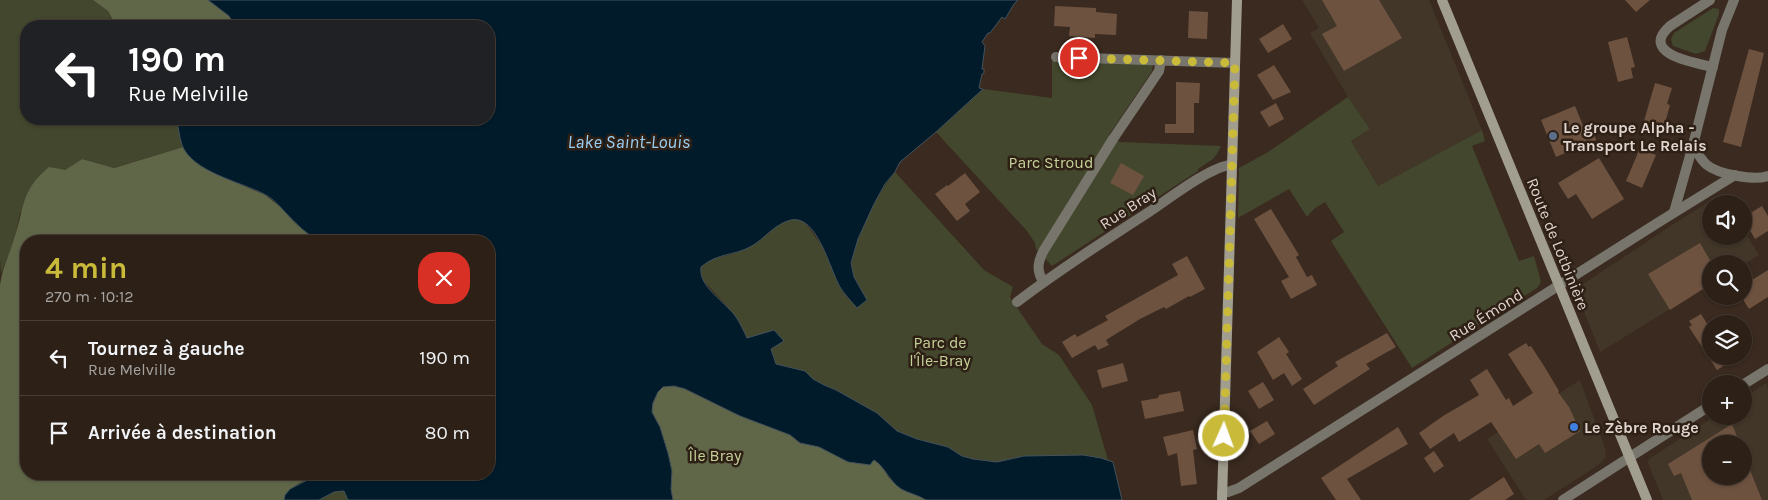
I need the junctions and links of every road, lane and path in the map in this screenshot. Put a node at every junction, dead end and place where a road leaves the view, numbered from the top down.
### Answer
1 (1237, 0) edge
2 (1442, 0) edge
3 (1710, 0) edge
4 (1734, 0) edge
5 (1056, 57) dead end
6 (1161, 60) junction
7 (1235, 63) junction
8 (1713, 67) junction
9 (1693, 145) junction
10 (1231, 166) junction
11 (1735, 175) junction
12 (1768, 176) edge
13 (1674, 212) junction
14 (1043, 281) junction
15 (1559, 285) junction
16 (1016, 302) dead end
17 (1768, 369) edge
18 (1752, 379) edge
19 (1702, 411) edge
20 (1629, 457) junction
21 (1222, 496) edge
22 (1563, 500) edge
23 (1647, 500) edge

1 - 7 main road
2 - 15 main road, Route de Lotbinière
3 - 8 street
4 - 8 street
5 - 6 street
6 - 7 street
6 - 14 street
7 - 10 main road
8 - 9 street
9 - 11 street
9 - 13 street
10 - 14 street, Rue Bray
10 - 21 main road
11 - 12 street
11 - 13 street, Rue Émond
13 - 15 street, Rue Émond
14 - 16 street, Rue Bray
15 - 20 main road, Route de Lotbinière
15 - 21 street, Rue Émond
17 - 18 street
19 - 20 street
20 - 22 street
20 - 23 main road, Route de Lotbinière

